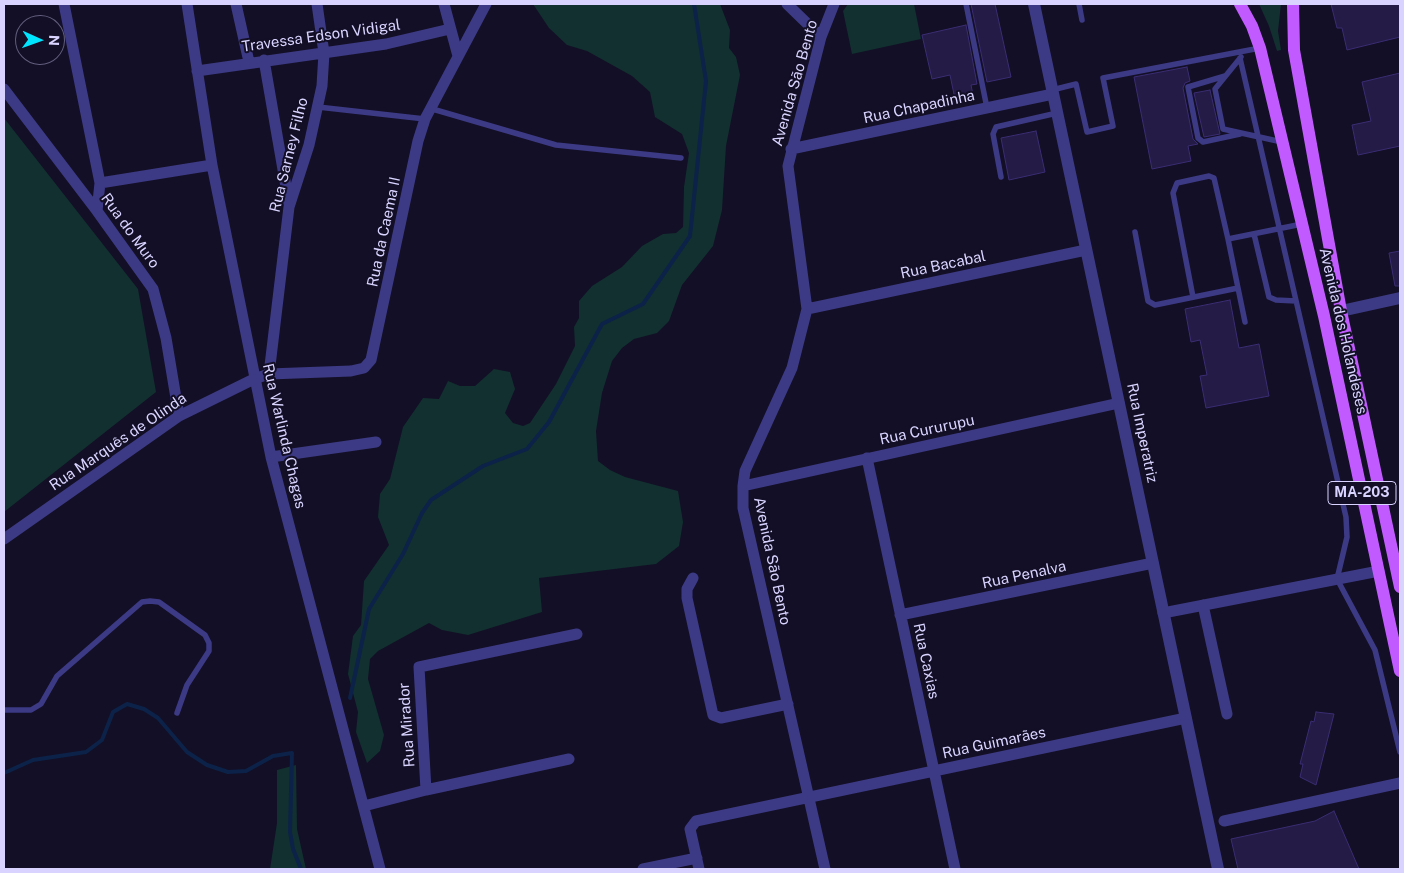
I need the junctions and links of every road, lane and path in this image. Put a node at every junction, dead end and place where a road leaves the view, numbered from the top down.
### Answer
1 (64, 4) edge
2 (186, 4) edge
3 (236, 4) edge
4 (317, 4) edge
5 (444, 4) edge
6 (486, 4) edge
7 (787, 4) edge
8 (834, 4) edge
9 (966, 4) edge
10 (1034, 4) edge
11 (1079, 4) edge
12 (1240, 4) edge
13 (1248, 4) edge
14 (1289, 4) edge
15 (1293, 4) edge
16 (1082, 20) dead end
17 (450, 29) junction
18 (822, 37) junction
19 (1260, 48) junction
20 (1294, 50) junction
21 (1246, 51) junction
22 (324, 53) junction
23 (458, 56) junction
24 (1240, 58) junction
25 (264, 60) junction
26 (248, 62) junction
27 (197, 71) junction
28 (1225, 76) junction
29 (4, 88) edge
30 (1052, 92) junction
31 (318, 107) junction
32 (429, 108) junction
33 (987, 108) junction
34 (1057, 113) junction
35 (425, 119) junction
36 (1242, 134) junction
37 (1259, 138) junction
38 (1282, 142) junction
39 (791, 149) junction
40 (680, 158) dead end
41 (212, 164) junction
42 (1001, 177) dead end
43 (100, 182) junction
44 (289, 206) junction
45 (97, 211) junction
46 (1302, 224) junction
47 (1280, 229) junction
48 (1135, 232) dead end
49 (1254, 234) junction
50 (1228, 239) junction
51 (1086, 250) junction
52 (1238, 288) junction
53 (1193, 297) junction
54 (1400, 298) edge
55 (1296, 301) junction
56 (807, 309) junction
57 (1341, 311) junction
58 (1246, 322) dead end
59 (269, 374) junction
60 (254, 379) junction
61 (1119, 403) junction
62 (179, 416) junction
63 (376, 442) dead end
64 (271, 458) junction
65 (867, 458) junction
66 (742, 486) junction
67 (4, 539) edge
68 (1153, 563) junction
69 (1379, 571) junction
70 (692, 578) dead end
71 (1337, 579) junction
72 (1400, 587) edge
73 (1203, 605) junction
74 (1163, 613) junction
75 (900, 615) junction
76 (577, 634) dead end
77 (1400, 671) edge
78 (788, 704) junction
79 (4, 710) edge
80 (177, 713) dead end
81 (1227, 714) dead end
82 (1186, 718) junction
83 (1400, 752) edge
84 (569, 759) dead end
85 (934, 772) junction
86 (1400, 784) edge
87 (426, 790) junction
88 (809, 798) junction
89 (364, 806) junction
90 (1224, 821) dead end
91 (698, 864) edge
92 (380, 869) edge
93 (643, 869) edge
94 (825, 869) edge
95 (955, 869) edge
96 (1218, 869) edge

1 - 43 street
2 - 27 street, Rua Warlinda Chagas
3 - 26 street
4 - 22 street, Rua Sarney Filho
5 - 17 street
6 - 23 street, Rua da Caema II
7 - 18 street
8 - 18 street, Avenida São Bento
9 - 33 lane
10 - 30 street, Rua Imperatriz
11 - 16 lane
12 - 19 main road, Avenida dos Holandeses / MA-203
13 - 19 main road
14 - 20 main road
15 - 20 main road, Avenida dos Holandeses / MA-203
17 - 22 street, Travessa Edson Vidigal
17 - 23 street
18 - 39 street, Avenida São Bento
19 - 21 lane
19 - 38 main road, Avenida dos Holandeses / MA-203
20 - 57 main road, Avenida dos Holandeses / MA-203
21 - 24 lane
21 - 30 lane
22 - 25 street, Travessa Edson Vidigal
22 - 31 street, Rua Sarney Filho
23 - 32 street, Rua da Caema II
24 - 28 lane
24 - 37 lane
25 - 26 street, Travessa Edson Vidigal
25 - 44 street
26 - 27 street, Travessa Edson Vidigal
27 - 41 street, Rua Warlinda Chagas
28 - 36 lane
28 - 36 lane
29 - 45 street, Rua do Muro
30 - 33 street, Rua Chapadinha
30 - 34 street, Rua Imperatriz
31 - 35 lane
31 - 44 street, Rua Sarney Filho
32 - 35 street, Rua da Caema II
32 - 40 lane
33 - 39 street, Rua Chapadinha
34 - 42 lane
34 - 51 street, Rua Imperatriz
35 - 59 street, Rua da Caema II
36 - 37 lane
37 - 38 lane
37 - 47 lane
38 - 46 main road, Avenida dos Holandeses / MA-203
39 - 56 street, Avenida São Bento
41 - 43 street
41 - 60 street, Rua Warlinda Chagas
43 - 45 street
44 - 59 street, Rua Sarney Filho
45 - 62 street, Rua do Muro
46 - 47 lane
46 - 69 main road, Avenida dos Holandeses / MA-203
47 - 49 lane
47 - 55 lane
48 - 53 lane
49 - 50 lane
49 - 55 lane
50 - 52 lane
50 - 53 lane
51 - 56 street, Rua Bacabal
51 - 61 street, Rua Imperatriz
52 - 53 lane
52 - 58 lane
54 - 57 street
55 - 71 lane
56 - 66 street, Avenida São Bento
57 - 72 main road, Avenida dos Holandeses / MA-203
59 - 60 street, Rua da Caema II
60 - 62 street, Rua Marquês de Olinda
60 - 64 street, Rua Warlinda Chagas
61 - 65 street, Rua Cururupu
61 - 68 street, Rua Imperatriz
62 - 67 street, Rua Marquês de Olinda
63 - 64 street
64 - 89 street, Rua Warlinda Chagas
65 - 66 street, Rua Cururupu
65 - 75 street, Rua Caxias
66 - 78 street, Avenida São Bento
68 - 74 street, Rua Imperatriz
68 - 75 street, Rua Penalva
69 - 71 street
69 - 77 main road, Avenida dos Holandeses / MA-203
70 - 78 street
71 - 73 street
71 - 83 lane
73 - 74 street
73 - 81 street
74 - 82 street, Rua Imperatriz
75 - 85 street, Rua Caxias
76 - 87 street, Rua Mirador
78 - 88 street, Avenida São Bento
79 - 80 lane
82 - 85 street, Rua Guimarães
82 - 96 street, Rua Imperatriz
84 - 87 street
85 - 88 street, Rua Guimarães
85 - 95 street, Rua Caxias
86 - 90 street
87 - 89 street
88 - 91 street, Rua Guimarães
88 - 94 street, Avenida São Bento
89 - 92 street, Rua Warlinda Chagas
91 - 93 street

